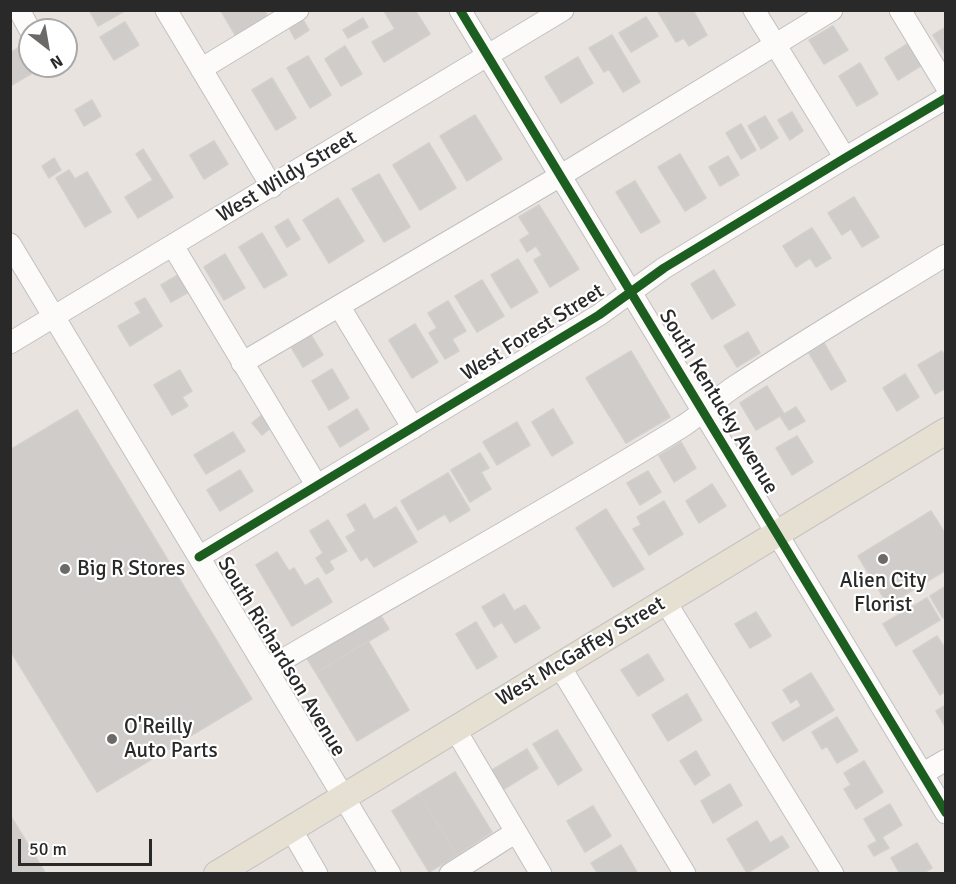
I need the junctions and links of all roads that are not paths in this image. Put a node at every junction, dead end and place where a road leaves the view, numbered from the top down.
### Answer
1 (166, 10) edge
2 (298, 10) edge
3 (460, 10) edge
4 (562, 10) edge
5 (754, 10) edge
6 (832, 10) edge
7 (900, 10) edge
8 (775, 45) junction
9 (488, 57) junction
10 (201, 69) junction
11 (945, 86) edge
12 (945, 98) edge
13 (845, 158) junction
14 (560, 176) junction
15 (272, 187) junction
16 (10, 244) edge
17 (173, 246) junction
18 (945, 255) edge
19 (631, 292) junction
20 (339, 306) junction
21 (54, 317) junction
22 (10, 343) edge
23 (242, 363) junction
24 (703, 412) junction
25 (413, 428) junction
26 (945, 431) edge
27 (317, 486) junction
28 (776, 533) junction
29 (199, 556) junction
30 (665, 601) junction
31 (559, 665) junction
32 (267, 669) junction
33 (454, 729) junction
34 (945, 760) edge
35 (922, 774) junction
36 (344, 797) junction
37 (945, 813) edge
38 (291, 829) junction
39 (516, 832) junction
40 (217, 873) edge
41 (317, 873) edge
42 (390, 873) edge
43 (450, 873) edge
44 (541, 873) edge
45 (685, 873) edge
46 (833, 873) edge

1 - 10 street
2 - 10 street
3 - 9 street, South Kentucky Avenue
4 - 9 street, West Wildy Street
5 - 8 street
6 - 8 street
7 - 11 street
8 - 13 street
8 - 14 street
9 - 14 street, South Kentucky Avenue
9 - 15 street, West Wildy Street
10 - 15 street
12 - 13 street, West Forest Street
13 - 19 street, West Forest Street
14 - 19 street, South Kentucky Avenue
14 - 20 street
15 - 17 street, West Wildy Street
16 - 21 street, South Richardson Avenue
17 - 21 street, West Wildy Street
17 - 23 street
18 - 24 street
19 - 24 street, South Kentucky Avenue
19 - 25 street, West Forest Street
20 - 23 street
20 - 25 street
21 - 22 street, West Wildy Street
21 - 29 street, South Richardson Avenue
23 - 27 street
24 - 28 street, South Kentucky Avenue
24 - 32 street
25 - 27 street, West Forest Street
26 - 28 main road, West McGaffey Street
27 - 29 street, West Forest Street
28 - 30 main road, West McGaffey Street
28 - 35 street, South Kentucky Avenue
29 - 32 street, South Richardson Avenue
30 - 31 main road, West McGaffey Street
30 - 46 street
31 - 33 main road, West McGaffey Street
31 - 45 street
32 - 36 street, South Richardson Avenue
33 - 36 main road, West McGaffey Street
33 - 39 street
34 - 35 street
35 - 37 street, South Kentucky Avenue
36 - 38 main road, West McGaffey Street
36 - 42 street, South Richardson Avenue
38 - 40 main road, West McGaffey Street
38 - 41 street
39 - 43 street
39 - 44 street

